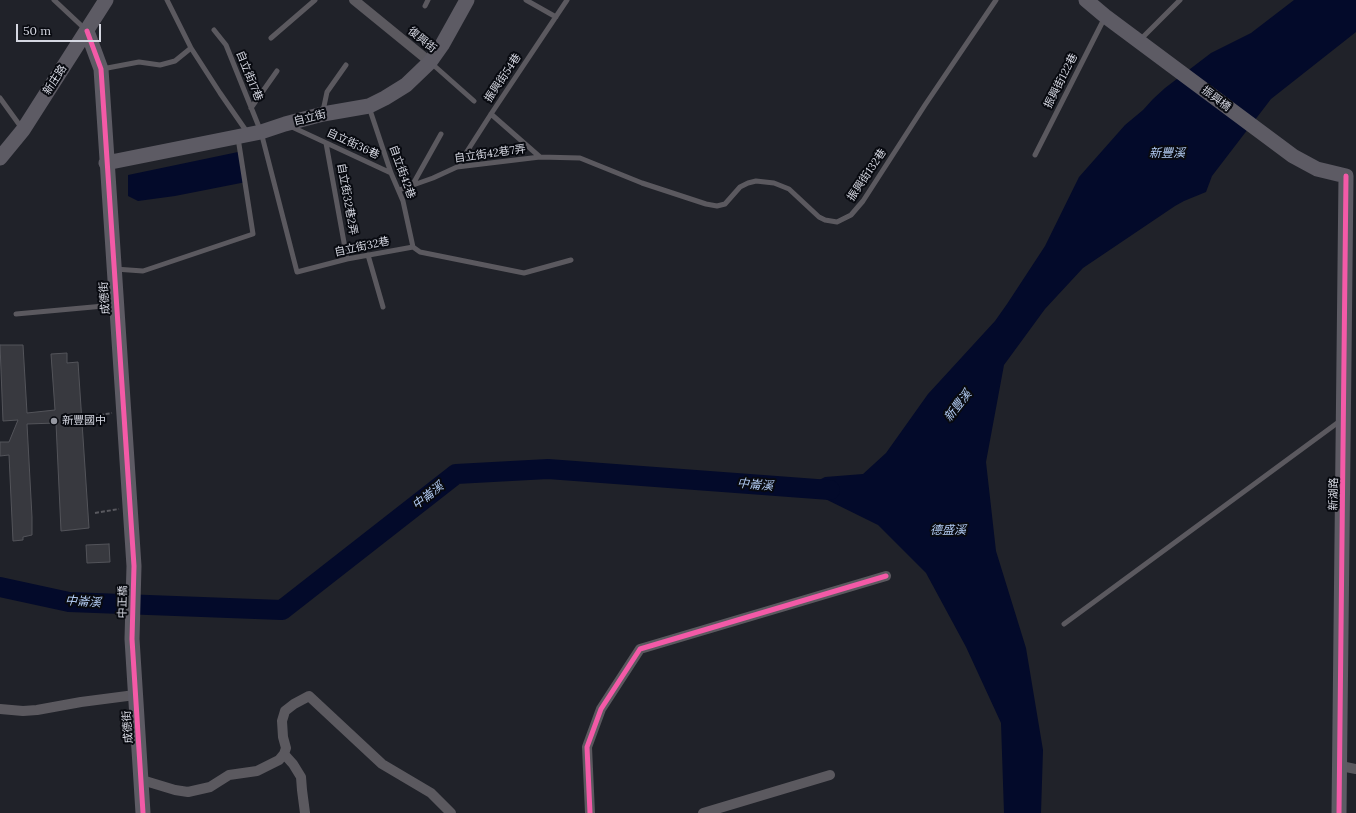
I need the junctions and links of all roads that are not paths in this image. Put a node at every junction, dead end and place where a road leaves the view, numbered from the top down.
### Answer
1 (54, 0) edge
2 (106, 0) edge
3 (315, 0) edge
4 (354, 0) edge
5 (428, 0) edge
6 (467, 0) edge
7 (526, 0) edge
8 (567, 0) edge
9 (996, 0) edge
10 (1086, 0) edge
11 (1180, 0) edge
12 (169, 1) edge
13 (425, 6) dead end
14 (1105, 16) junction
15 (556, 17) junction
16 (214, 30) dead end
17 (87, 31) junction
18 (271, 38) dead end
19 (1139, 41) junction
20 (191, 48) junction
21 (430, 62) junction
22 (346, 65) dead end
23 (101, 69) junction
24 (276, 70) dead end
25 (0, 98) edge
26 (474, 101) dead end
27 (369, 106) junction
28 (252, 108) junction
29 (323, 114) junction
30 (491, 114) junction
31 (285, 124) junction
32 (23, 130) junction
33 (249, 134) junction
34 (441, 134) dead end
35 (326, 143) junction
36 (1034, 155) dead end
37 (540, 157) junction
38 (0, 158) edge
39 (106, 163) junction
40 (457, 167) junction
41 (391, 173) junction
42 (1351, 176) edge
43 (413, 184) junction
44 (399, 190) junction
45 (413, 247) junction
46 (368, 255) junction
47 (347, 259) junction
48 (572, 260) dead end
49 (113, 269) junction
50 (116, 305) junction
51 (383, 307) dead end
52 (16, 314) dead end
53 (1344, 418) junction
54 (134, 566) joint
55 (886, 576) dead end
56 (1064, 624) dead end
57 (132, 639) joint
58 (135, 695) junction
59 (0, 709) edge
60 (284, 754) junction
61 (1341, 766) junction
62 (1356, 769) edge
63 (830, 775) dead end
64 (142, 780) junction
65 (143, 813) edge
66 (306, 813) edge
67 (450, 813) edge
68 (590, 813) edge
69 (703, 813) edge
70 (1340, 813) edge

1 - 17 lane
2 - 17 street, 新庄路
3 - 18 lane
4 - 21 street, 復興街
5 - 13 lane
6 - 21 street, 自立街
7 - 15 lane
8 - 15 lane, 振興街54巷
9 - 37 lane, 振興街132巷
10 - 14 street, 振興橋
11 - 19 lane
12 - 20 lane
14 - 19 street, 振興橋
14 - 36 lane, 振興街122巷
15 - 30 lane, 振興街54巷
16 - 28 lane, 自立街17巷
17 - 23 street, 成德街
17 - 32 street, 新庄路
19 - 42 street, 振興橋
20 - 23 lane
20 - 33 lane
21 - 26 lane, 復興街
21 - 27 street, 自立街
22 - 29 lane
23 - 39 street, 成德街
24 - 28 lane
25 - 32 lane
27 - 29 street, 自立街
27 - 41 lane, 自立街42巷
28 - 33 lane, 自立街17巷
29 - 31 street, 自立街
30 - 37 lane
30 - 40 lane, 振興街54巷
31 - 33 street, 自立街
31 - 35 lane, 自立街36巷
32 - 38 street, 新庄路
33 - 39 street, 自立街
33 - 47 lane, 自立街32巷
33 - 49 lane
34 - 43 lane
35 - 41 lane, 自立街36巷
35 - 47 lane, 自立街32巷2弄
37 - 40 lane, 自立街42巷7弄
39 - 49 street, 成德街
40 - 43 lane, 自立街42巷7弄
41 - 44 lane, 自立街42巷
42 - 53 street, 新湖路
43 - 44 lane, 自立街42巷7弄
44 - 45 lane, 自立街42巷
45 - 46 lane, 自立街32巷
45 - 48 lane
46 - 47 lane, 自立街32巷
46 - 51 lane
49 - 50 street, 成德街
50 - 52 lane
50 - 54 street, 成德街
53 - 56 lane
53 - 61 street, 新湖路
54 - 57 street, 中正橋
55 - 68 street
57 - 58 street, 成德街
58 - 59 street
58 - 64 street, 成德街
60 - 64 street
60 - 66 street
60 - 67 street
61 - 62 street
61 - 70 street, 新湖路
63 - 69 street
64 - 65 street, 成德街

